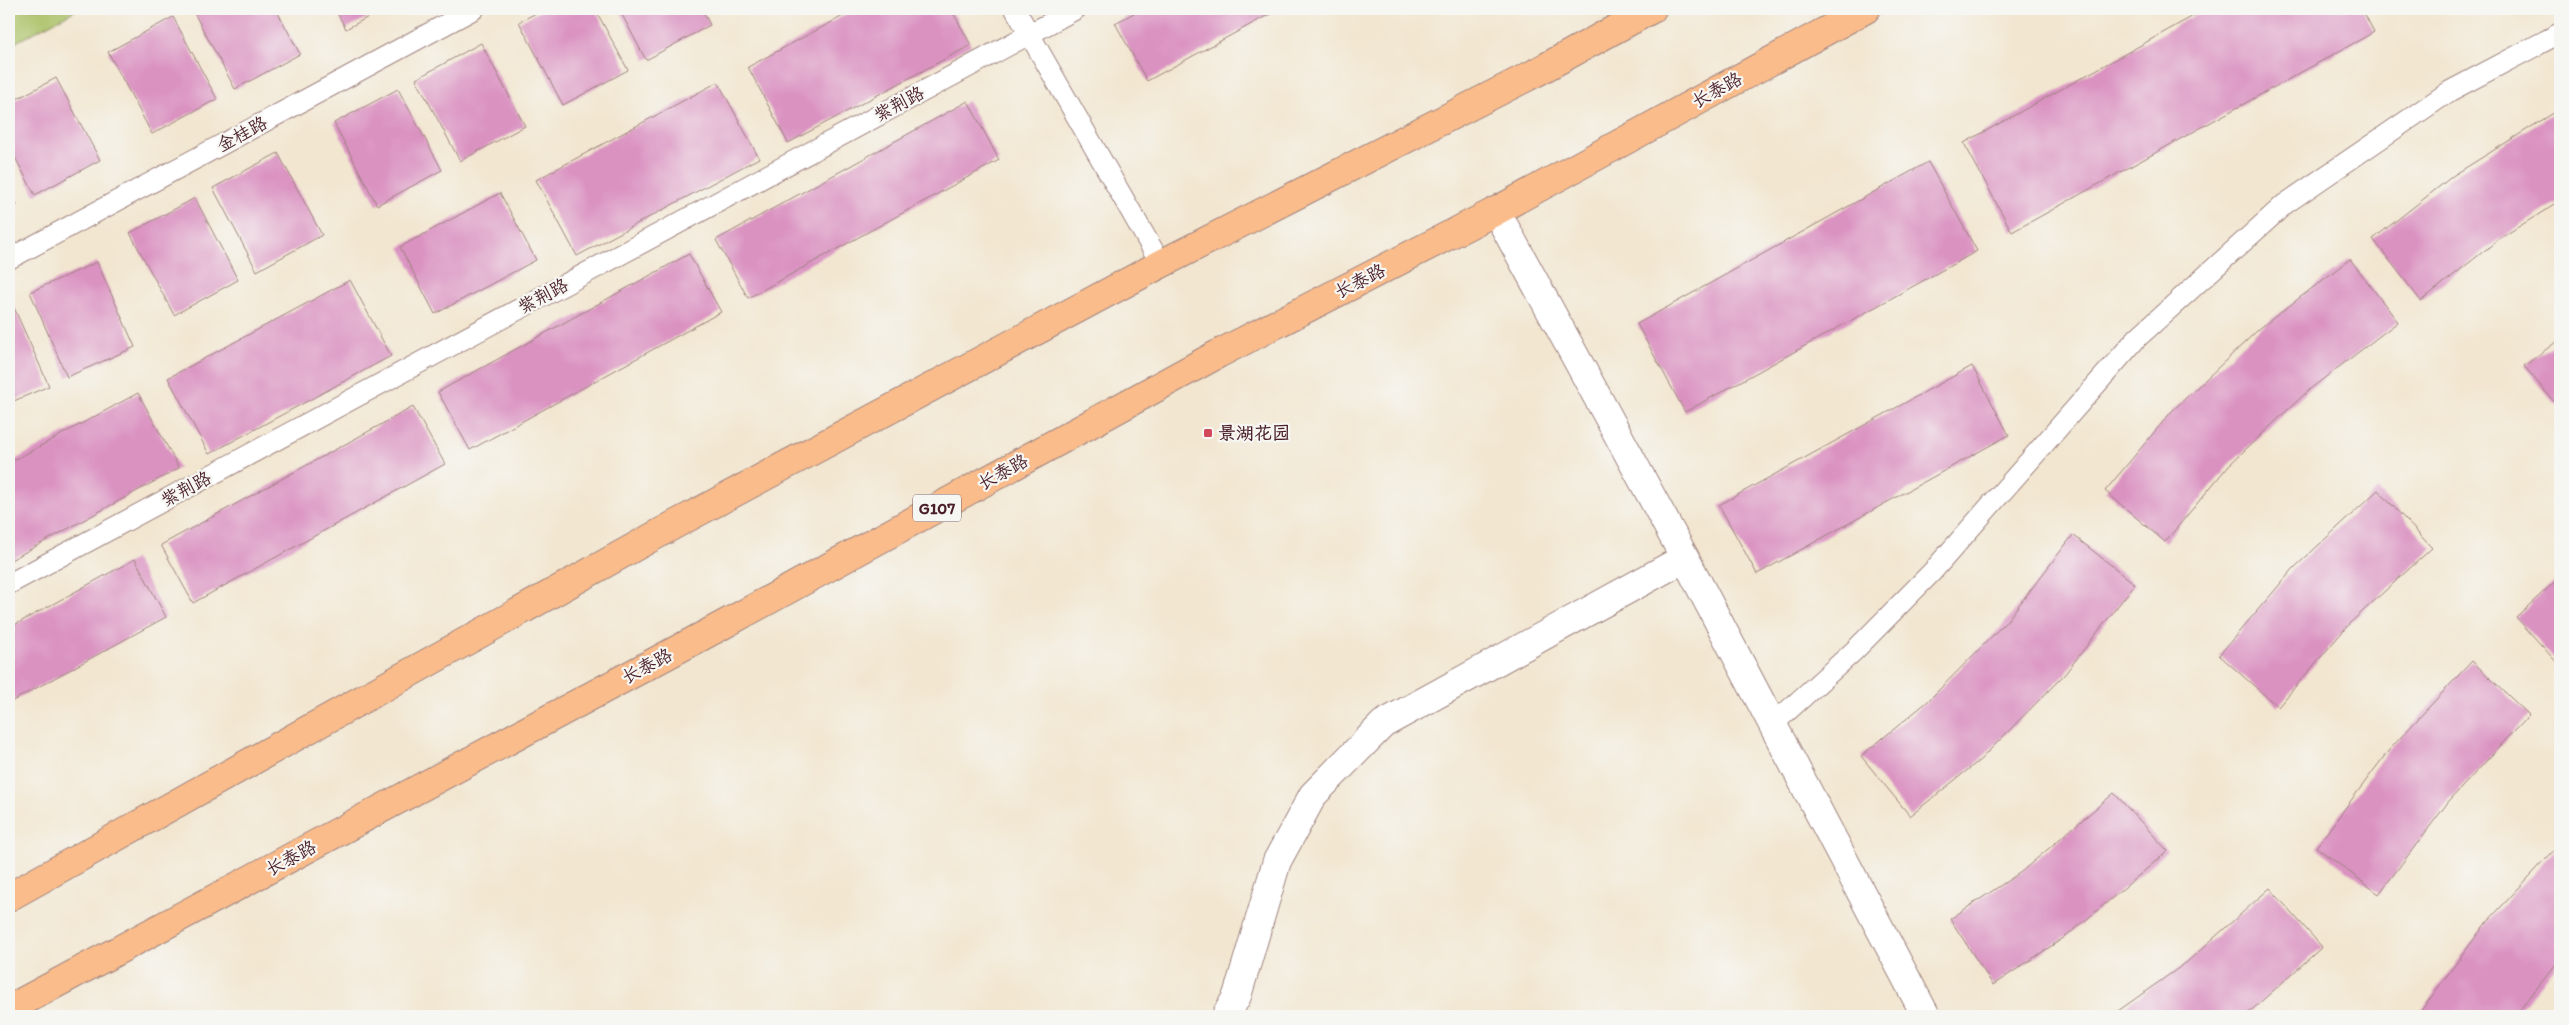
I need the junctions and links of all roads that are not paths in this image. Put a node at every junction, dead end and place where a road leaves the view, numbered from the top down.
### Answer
1 (474, 9) edge
2 (1015, 9) edge
3 (1076, 9) edge
4 (1652, 9) edge
5 (1866, 9) edge
6 (2560, 33) edge
7 (1029, 34) junction
8 (1496, 211) junction
9 (9, 259) edge
10 (1161, 264) junction
11 (1685, 558) junction
12 (9, 584) edge
13 (1772, 725) junction
14 (9, 897) edge
15 (9, 1009) edge
16 (1226, 1016) edge
17 (1926, 1016) edge

1 - 9 lane, 金桂路
2 - 7 lane
3 - 7 lane, 紫荆路
4 - 10 highway
5 - 8 highway, 长泰路 / G107
6 - 13 lane
7 - 10 lane
7 - 12 lane, 紫荆路
8 - 11 street
8 - 15 highway, 长泰路 / G107
10 - 14 highway
11 - 13 street
11 - 16 street
13 - 17 street

